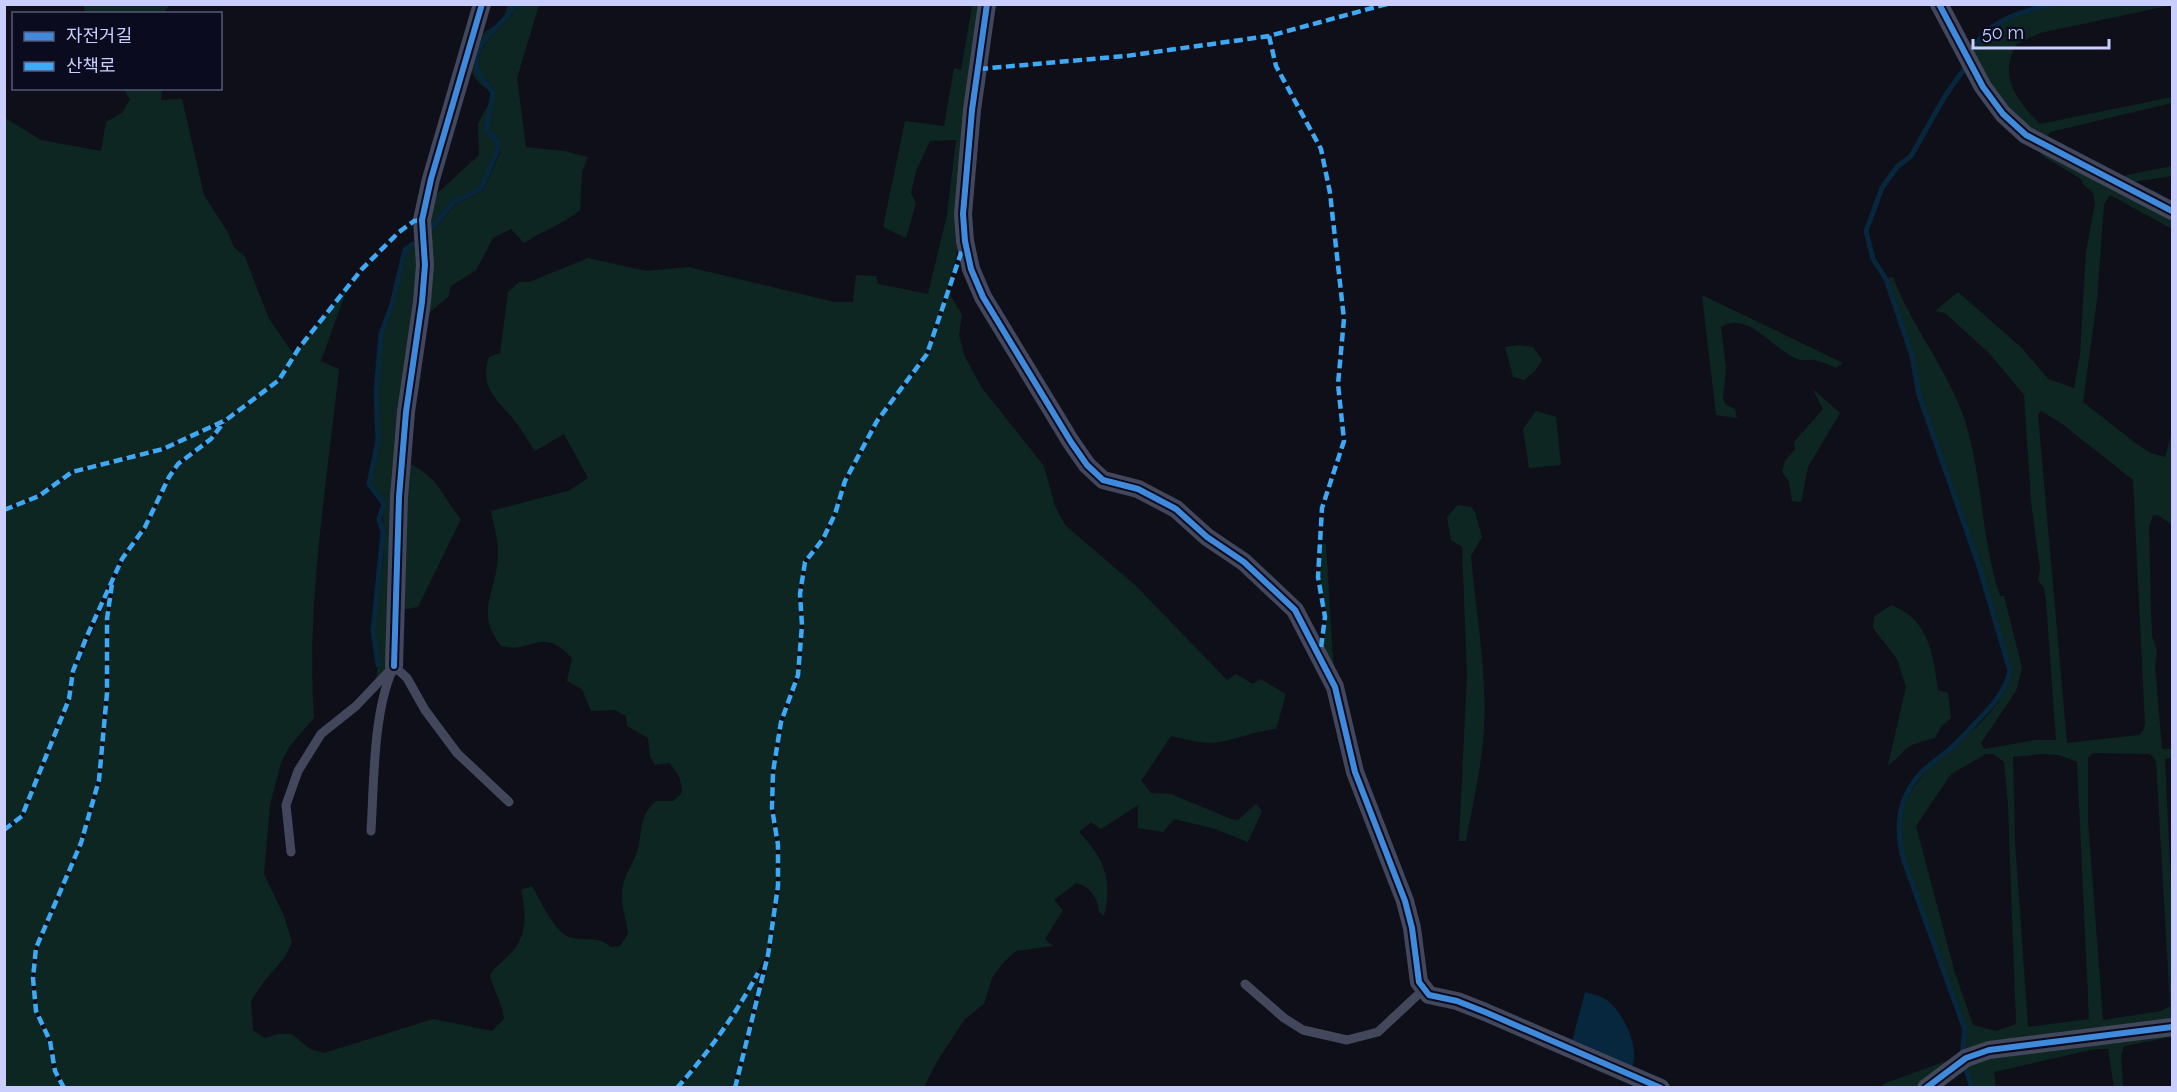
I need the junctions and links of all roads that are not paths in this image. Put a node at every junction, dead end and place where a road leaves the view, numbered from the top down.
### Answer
1 (482, 4) edge
2 (987, 4) edge
3 (1939, 4) edge
4 (2172, 211) edge
5 (394, 666) junction
6 (509, 802) dead end
7 (371, 831) dead end
8 (291, 852) dead end
9 (1245, 984) dead end
10 (1424, 989) junction
11 (2172, 1027) edge
12 (1661, 1088) edge
13 (1926, 1088) edge

1 - 5 street
2 - 10 street
3 - 4 street
5 - 6 lane
5 - 7 lane
5 - 8 lane
9 - 10 lane
10 - 12 street
11 - 13 street

